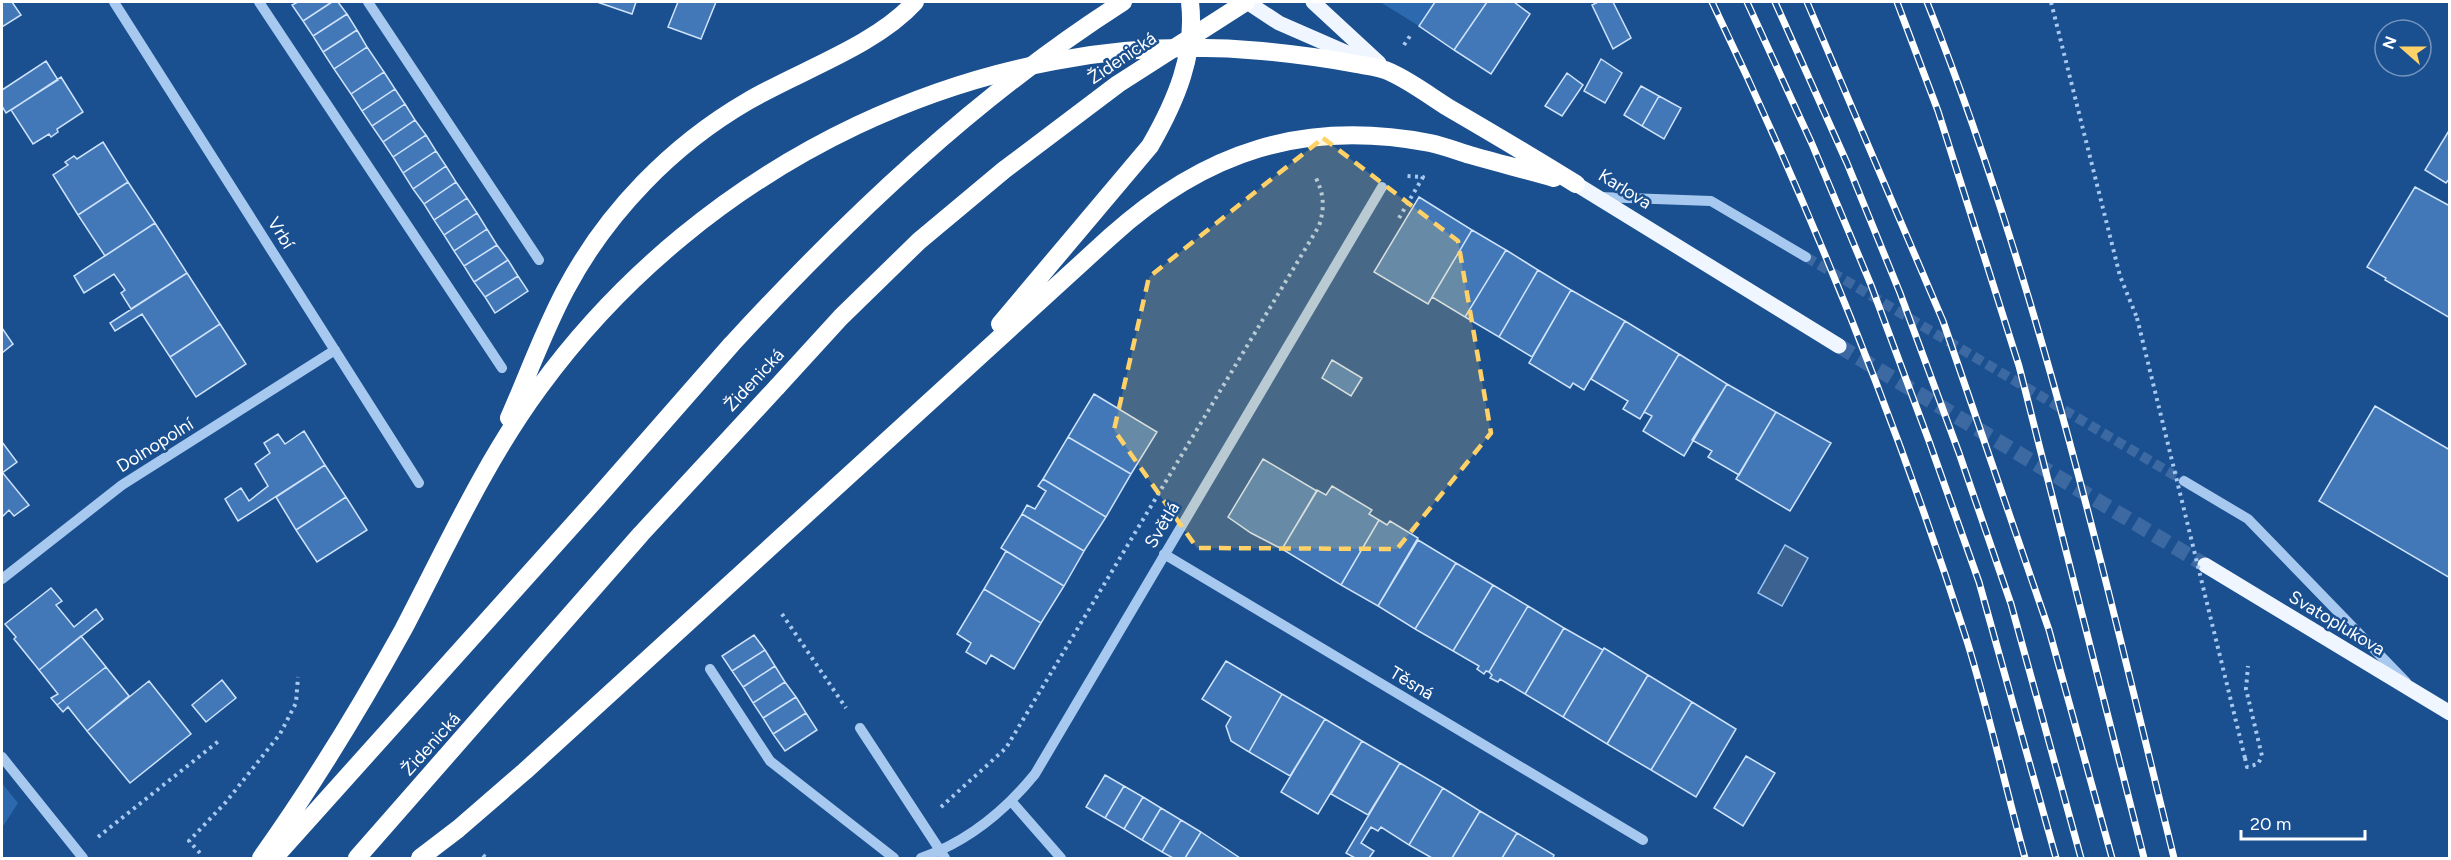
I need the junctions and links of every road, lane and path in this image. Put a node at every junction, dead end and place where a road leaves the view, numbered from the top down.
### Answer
1 (114, 2) edge
2 (259, 2) edge
3 (368, 2) edge
4 (915, 2) edge
5 (1123, 2) edge
6 (1190, 2) edge
7 (1247, 2) edge
8 (1313, 2) edge
9 (2050, 2) edge
10 (1189, 47) junction
11 (1388, 71) junction
12 (1315, 176) dead end
13 (1423, 177) dead end
14 (1576, 184) junction
15 (1382, 187) dead end
16 (1597, 197) junction
17 (1396, 222) dead end
18 (1806, 257) tunnel mouth
19 (539, 260) dead end
20 (1839, 346) tunnel mouth
21 (335, 350) junction
22 (502, 368) dead end
23 (957, 376) junction
24 (482, 478) junction
25 (2184, 481) tunnel mouth
26 (419, 483) dead end
27 (1164, 554) junction
28 (2205, 566) tunnel mouth
29 (2, 579) edge
30 (782, 614) dead end
31 (2248, 666) dead end
32 (710, 669) dead end
33 (298, 676) dead end
34 (2421, 697) junction
35 (2450, 713) edge
36 (860, 728) joint
37 (220, 740) dead end
38 (2, 757) edge
39 (1012, 802) junction
40 (922, 825) junction
41 (1643, 840) dead end
42 (200, 853) dead end
43 (81, 855) edge
44 (943, 855) edge
45 (261, 858) edge
46 (274, 858) edge
47 (357, 858) edge
48 (420, 858) edge
49 (894, 858) edge
50 (921, 858) edge
51 (1061, 858) edge

1 - 21 street, Vrbí
2 - 22 street
3 - 19 street
4 - 24 highway
5 - 46 highway, bridge
6 - 10 highway
7 - 11 main road, Karlova
7 - 47 highway, Židenická, bridge
8 - 11 main road, Karlova
9 - 31 path, bridge
10 - 11 highway
10 - 23 highway
10 - 24 highway
11 - 14 highway, Karlova
12 - 40 path
13 - 17 path
14 - 16 main road, Karlova
14 - 23 highway
15 - 27 street, Světlá
16 - 18 street
16 - 20 main road, Karlova
21 - 26 street, Vrbí
21 - 29 street, Dolnopolní
23 - 48 highway
24 - 45 highway
25 - 34 street
27 - 39 street, Světlá
27 - 41 street, Těsná
28 - 34 main road, Svatoplukova
30 - 36 path
32 - 49 street
33 - 42 path
34 - 35 main road, Svatoplukova
36 - 40 street
37 - 43 path
38 - 43 street
39 - 44 street, Světlá
39 - 51 street
40 - 44 street
44 - 50 street

